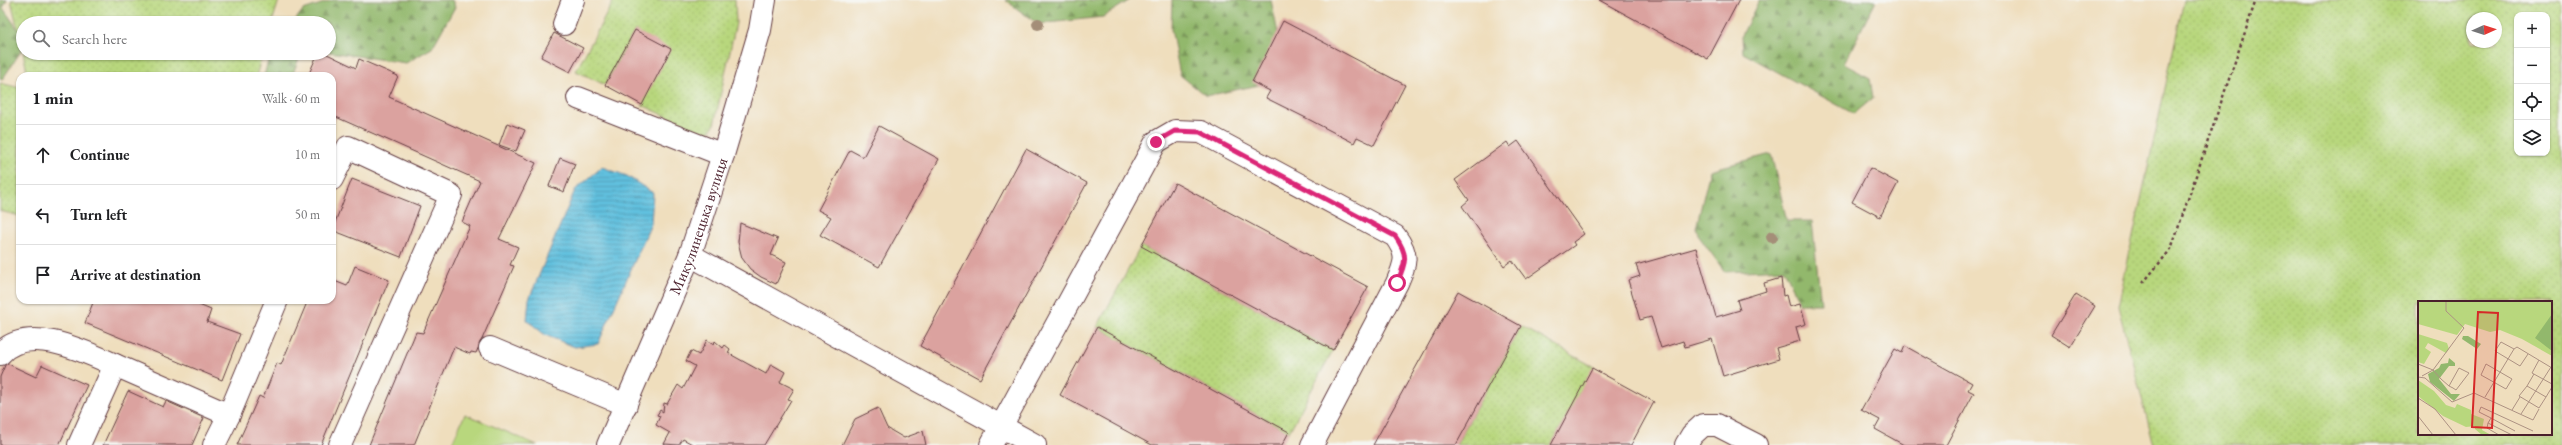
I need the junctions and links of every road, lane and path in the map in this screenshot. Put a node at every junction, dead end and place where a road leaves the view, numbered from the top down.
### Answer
1 (573, 0) edge
2 (765, 0) edge
3 (2256, 0) edge
4 (564, 24) dead end
5 (578, 98) dead end
6 (723, 155) junction
7 (336, 171) edge
8 (690, 254) junction
9 (2143, 283) dead end
10 (275, 304) edge
11 (490, 348) dead end
12 (0, 354) edge
13 (114, 366) junction
14 (626, 405) junction
15 (229, 414) junction
16 (996, 436) edge
17 (79, 445) edge
18 (214, 445) edge
19 (340, 445) edge
20 (608, 445) edge
21 (1035, 445) edge
22 (1312, 445) edge
23 (1686, 445) edge
24 (1756, 445) edge

1 - 4 street
2 - 6 street, Микулинецька вулиця
3 - 9 path
5 - 6 street
6 - 8 street, Микулинецька вулиця
7 - 19 street
8 - 14 street, Микулинецька вулиця
8 - 16 street
10 - 15 street
11 - 14 street
12 - 13 street
13 - 15 street
13 - 17 street
14 - 20 street, Микулинецька вулиця
15 - 18 street
16 - 21 street
16 - 22 street
23 - 24 street

